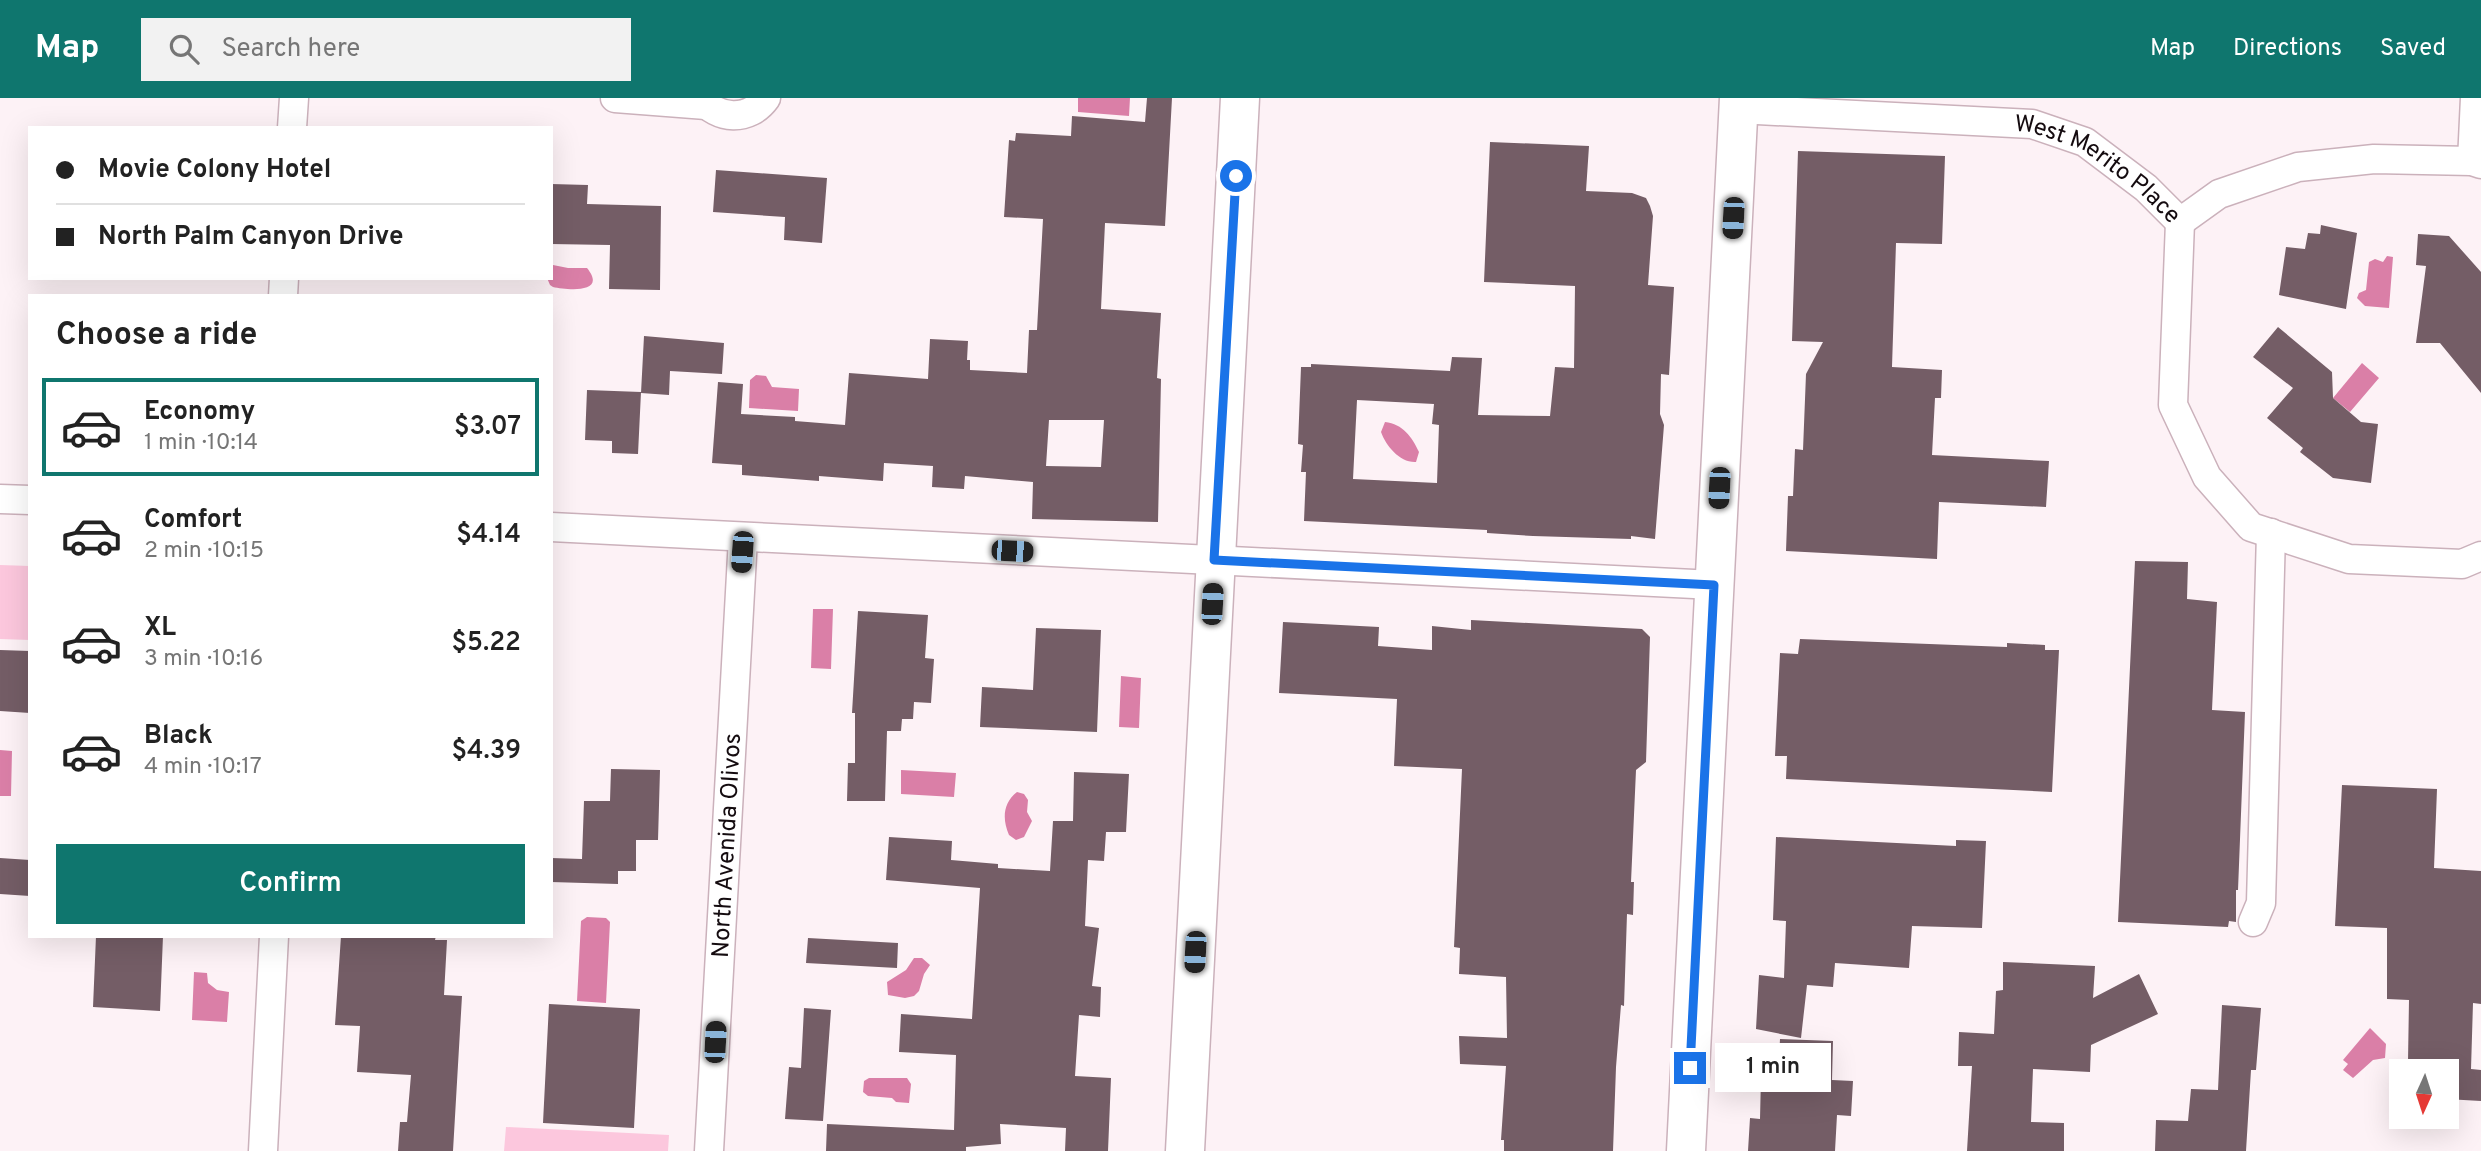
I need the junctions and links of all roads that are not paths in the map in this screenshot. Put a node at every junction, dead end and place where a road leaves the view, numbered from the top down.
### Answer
1 (294, 98) edge
2 (615, 98) edge
3 (766, 98) edge
4 (1240, 98) edge
5 (2475, 98) edge
6 (703, 102) edge
7 (1739, 104) edge
8 (292, 126) edge
9 (2476, 162) edge
10 (2180, 222) junction
11 (0, 499) edge
12 (28, 500) edge
13 (553, 527) edge
14 (2271, 533) junction
15 (743, 538) junction
16 (1214, 560) junction
17 (2475, 565) edge
18 (1714, 585) junction
19 (2253, 922) dead end
20 (274, 938) edge
21 (263, 1151) edge
22 (709, 1151) edge
23 (1185, 1151) edge
24 (1686, 1151) edge

1 - 8 street
2 - 6 street
3 - 6 street
4 - 16 main road
5 - 9 street
7 - 10 street, West Merito Place
7 - 18 main road
9 - 10 street, West Merito Place
10 - 14 street
11 - 12 street
13 - 15 street
14 - 17 street
14 - 19 street
15 - 16 street
15 - 22 street, North Avenida Olivos
16 - 18 street
16 - 23 main road
18 - 24 main road
20 - 21 street

